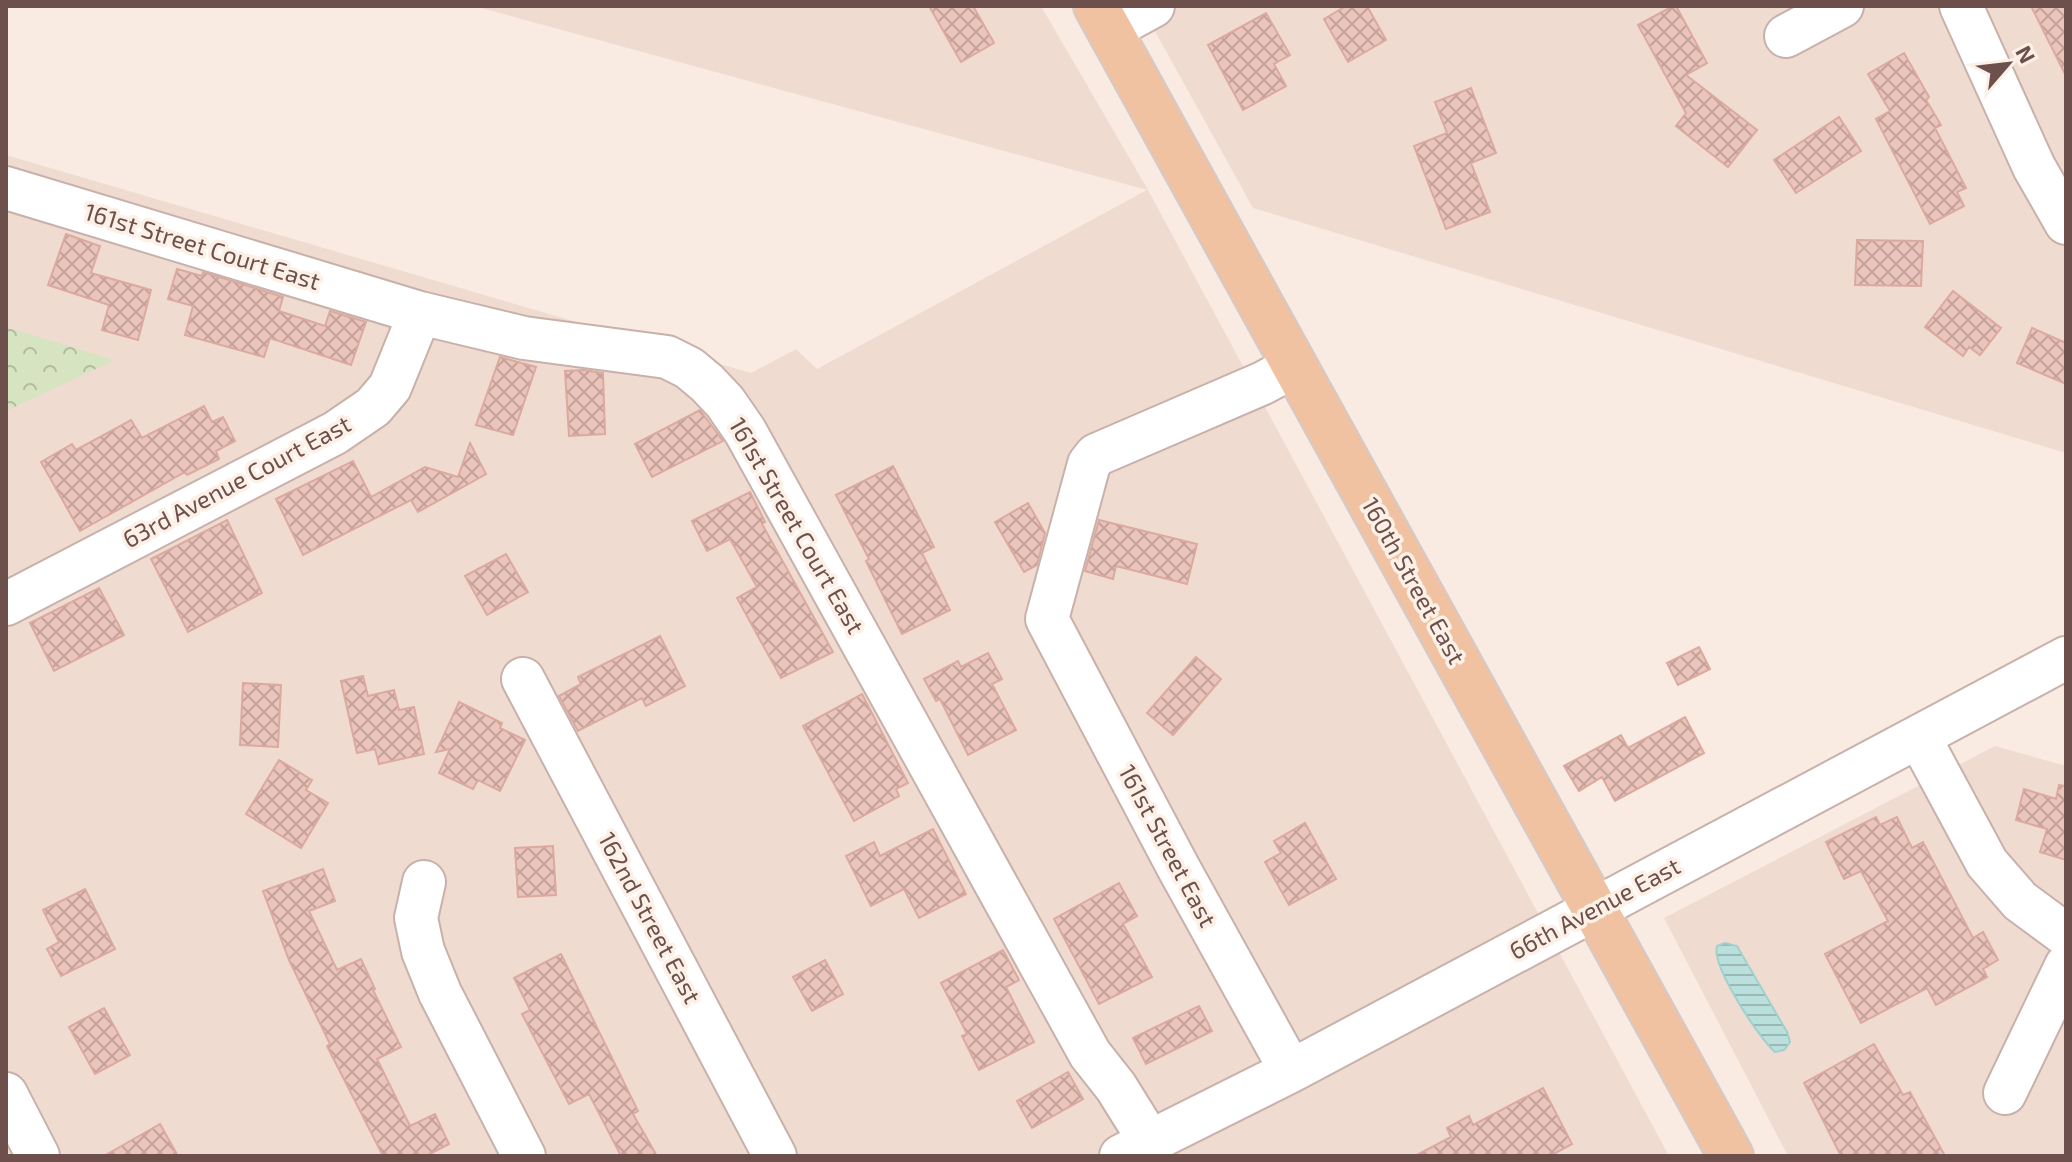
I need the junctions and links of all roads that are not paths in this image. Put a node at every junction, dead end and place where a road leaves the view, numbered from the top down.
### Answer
1 (1153, 6) edge
2 (1842, 6) edge
3 (1961, 6) edge
4 (1103, 18) edge
5 (1786, 36) dead end
6 (6, 188) edge
7 (2066, 223) edge
8 (420, 313) junction
9 (1295, 366) junction
10 (6, 604) edge
11 (2066, 658) edge
12 (523, 679) dead end
13 (1919, 737) junction
14 (424, 882) dead end
15 (1594, 910) junction
16 (2066, 935) edge
17 (2066, 966) edge
18 (1291, 1071) junction
19 (2005, 1093) dead end
20 (6, 1094) edge
21 (1135, 1148) edge
22 (38, 1156) edge
23 (524, 1156) edge
24 (775, 1156) edge
25 (1731, 1156) edge

1 - 4 street
2 - 5 street
3 - 7 street
4 - 9 main road, 160th Street East
6 - 8 street, 161st Street Court East
8 - 10 street, 63rd Avenue Court East
8 - 21 street, 161st Street Court East
9 - 15 main road, 160th Street East
9 - 18 street, 161st Street East
11 - 13 street, 66th Avenue East
12 - 24 street, 162nd Street East
13 - 15 street, 66th Avenue East
13 - 16 street
14 - 23 street
15 - 18 street, 66th Avenue East
15 - 25 main road, 160th Street East
17 - 19 street
18 - 21 street, 66th Avenue East
20 - 22 street

